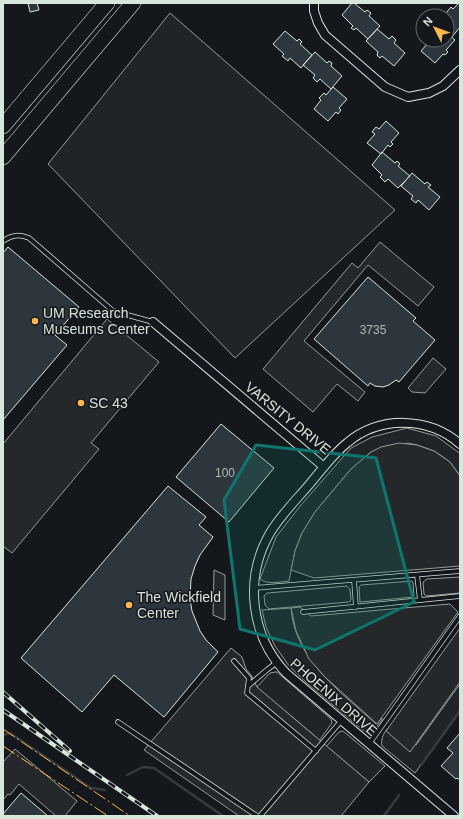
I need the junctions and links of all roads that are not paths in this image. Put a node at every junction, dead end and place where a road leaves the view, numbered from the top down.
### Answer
1 (107, 3) edge
2 (133, 3) edge
3 (314, 3) edge
4 (460, 70) edge
5 (3, 126) edge
6 (3, 156) edge
7 (3, 241) edge
8 (153, 322) joint
9 (460, 444) edge
10 (324, 467) junction
11 (460, 571) edge
12 (417, 575) junction
13 (354, 580) junction
14 (254, 588) junction
15 (460, 596) edge
16 (420, 600) junction
17 (356, 607) junction
18 (303, 612) dead end
19 (460, 616) edge
20 (234, 661) dead end
21 (276, 663) junction
22 (248, 686) junction
23 (342, 721) junction
24 (118, 722) dead end
25 (369, 744) junction
26 (316, 751) junction
27 (257, 816) edge
28 (260, 816) edge
29 (454, 816) edge

1 - 5 highway
2 - 6 highway
3 - 4 street
7 - 8 lane
8 - 10 street, VARSITY DRIVE
9 - 10 street, VARSITY DRIVE
10 - 14 street, PHOENIX DRIVE
11 - 12 lane
12 - 13 lane
12 - 16 lane
13 - 14 lane
13 - 17 lane
14 - 21 street, PHOENIX DRIVE
15 - 16 lane
16 - 17 lane
17 - 18 lane
19 - 25 lane
20 - 22 lane
21 - 22 lane
21 - 23 street, PHOENIX DRIVE
22 - 26 lane
23 - 25 street, PHOENIX DRIVE
23 - 26 lane
24 - 27 lane
25 - 29 street, PHOENIX DRIVE
26 - 28 lane

